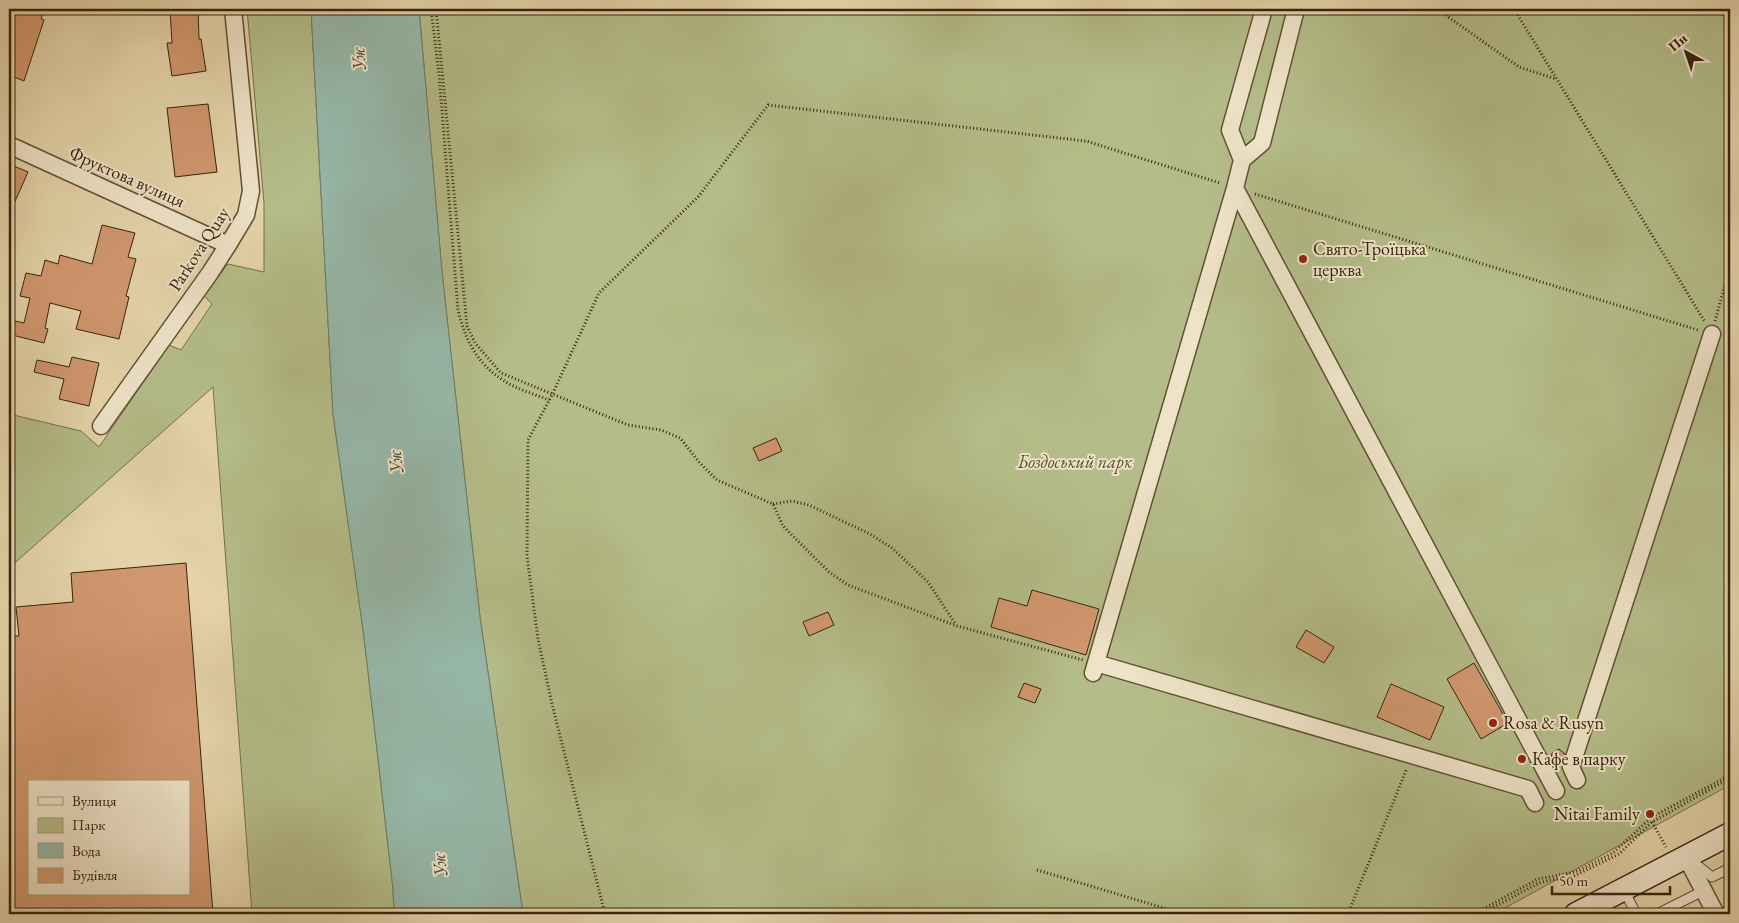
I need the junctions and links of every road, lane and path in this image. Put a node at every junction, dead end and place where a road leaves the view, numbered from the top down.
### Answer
1 (233, 9) edge
2 (431, 9) edge
3 (436, 9) edge
4 (1264, 9) edge
5 (1296, 9) edge
6 (1437, 9) edge
7 (1514, 9) edge
8 (1557, 79) junction
9 (9, 145) edge
10 (1242, 160) junction
11 (1235, 188) junction
12 (228, 245) junction
13 (1730, 266) edge
14 (1712, 334) junction
15 (552, 395) junction
16 (549, 400) junction
17 (101, 426) dead end
18 (773, 504) junction
19 (957, 626) junction
20 (1094, 668) junction
21 (1412, 756) junction
22 (1730, 777) edge
23 (1578, 780) dead end
24 (1556, 791) dead end
25 (1535, 803) dead end
26 (1652, 822) junction
27 (1730, 834) edge
28 (1681, 860) junction
29 (1730, 868) edge
30 (1037, 870) dead end
31 (1624, 889) junction
32 (1703, 891) junction
33 (605, 914) edge
34 (1184, 914) edge
35 (1348, 914) edge
36 (1474, 914) edge
37 (1481, 914) edge
38 (1576, 914) edge
39 (1636, 914) edge
40 (1657, 914) edge
41 (1716, 914) edge

1 - 12 street, Parkova Quay
2 - 16 path
3 - 15 path
4 - 10 street
5 - 10 street
6 - 8 path
7 - 8 path
8 - 14 path
9 - 12 street, Фруктова вулиця
10 - 11 street
11 - 14 path
11 - 15 path
11 - 20 street
11 - 24 street
12 - 17 street, Parkova Quay
13 - 14 path
14 - 23 street
15 - 16 path
15 - 18 path
16 - 33 path
18 - 19 path
18 - 19 path
19 - 20 path
20 - 21 street
21 - 25 street
21 - 35 path
22 - 26 path
22 - 36 path
26 - 28 path
26 - 37 path
27 - 28 street
28 - 29 lane
28 - 31 street
28 - 32 street
30 - 34 path
31 - 38 street
31 - 39 lane
32 - 40 lane
32 - 41 street

